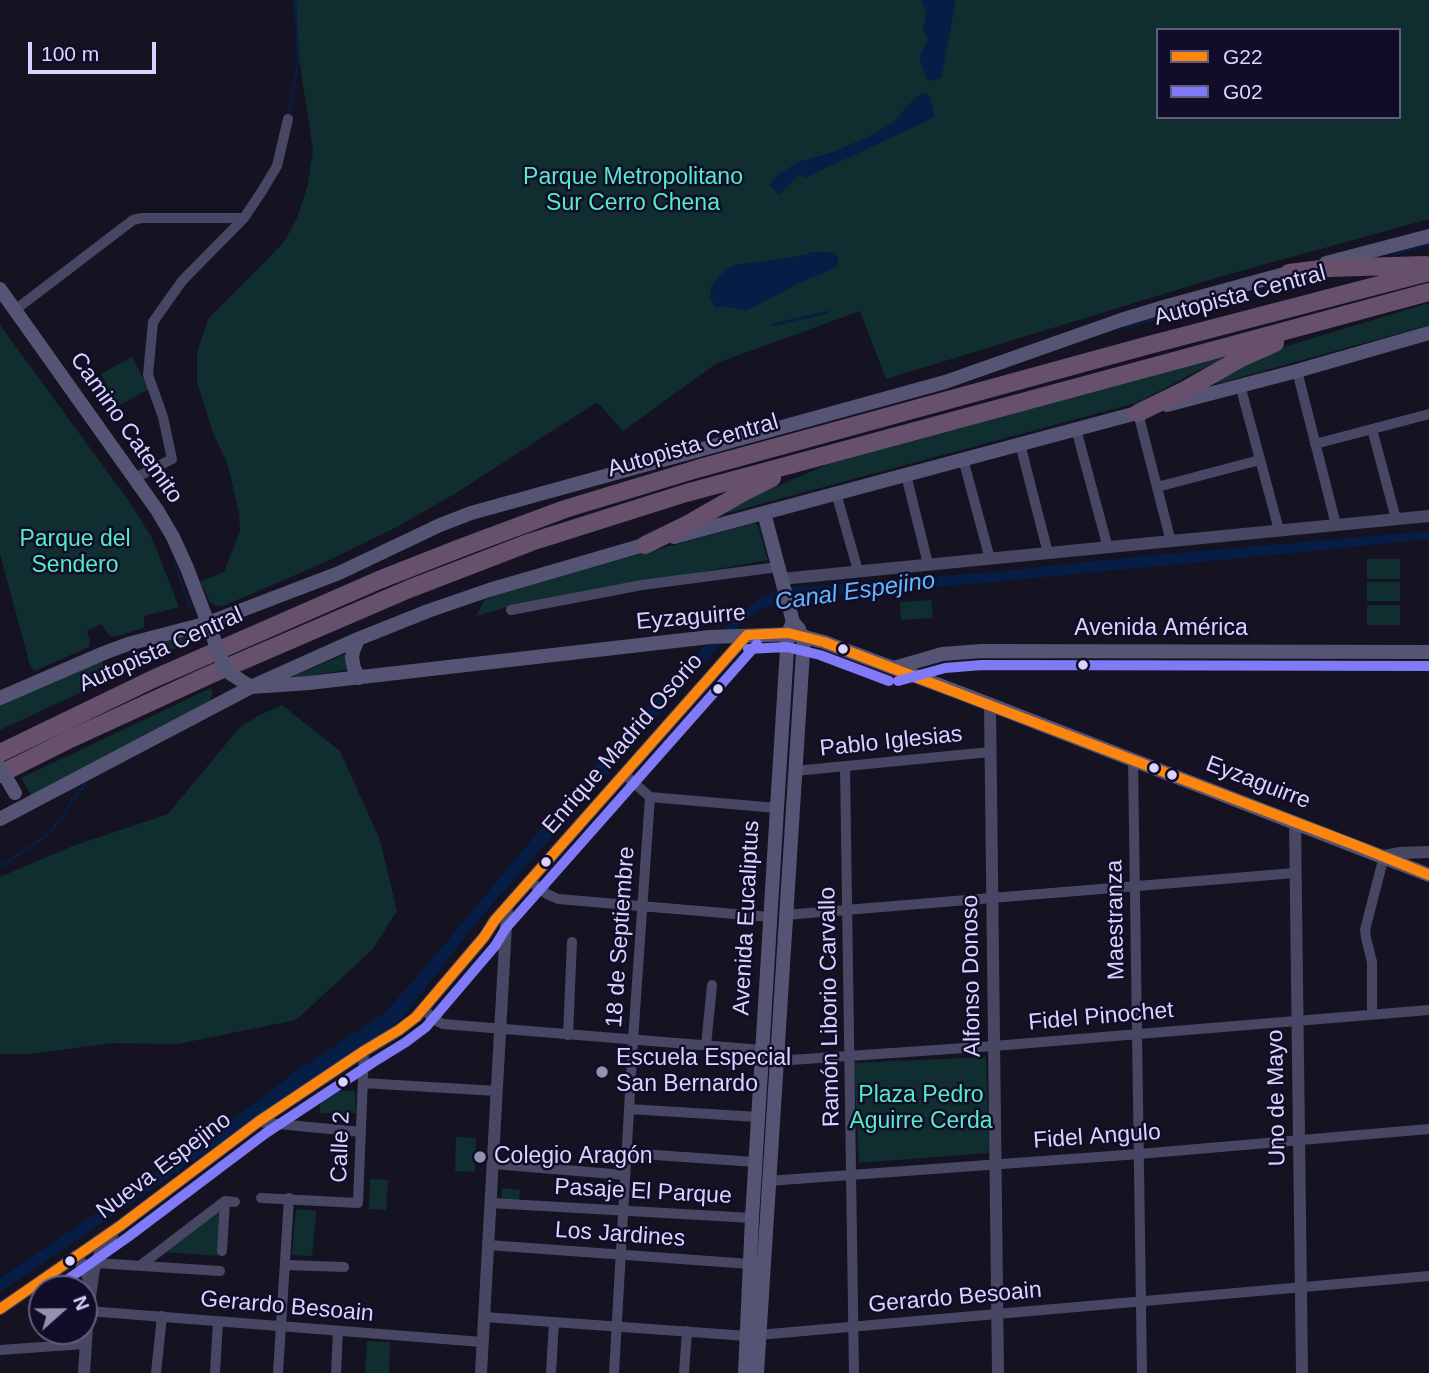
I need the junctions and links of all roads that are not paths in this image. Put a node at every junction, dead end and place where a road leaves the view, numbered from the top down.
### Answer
1 (288, 119) dead end
2 (244, 218) junction
3 (1429, 236) edge
4 (1429, 264) edge
5 (1289, 272) junction
6 (1429, 272) edge
7 (0, 289) edge
8 (1429, 292) edge
9 (15, 310) junction
10 (1325, 320) junction
11 (1429, 333) edge
12 (1297, 371) junction
13 (1240, 385) junction
14 (1138, 413) junction
15 (1429, 414) edge
16 (1076, 429) junction
17 (1372, 429) junction
18 (1020, 444) junction
19 (1315, 444) junction
20 (825, 456) junction
21 (963, 459) junction
22 (1260, 460) junction
23 (906, 474) junction
24 (135, 478) junction
25 (1157, 487) junction
26 (836, 493) junction
27 (764, 513) junction
28 (1429, 516) edge
29 (1396, 519) junction
30 (1336, 525) junction
31 (1279, 530) junction
32 (1171, 542) junction
33 (645, 545) junction
34 (1108, 548) junction
35 (1048, 553) junction
36 (990, 559) junction
37 (929, 564) junction
38 (858, 571) junction
39 (781, 577) junction
40 (201, 602) junction
41 (511, 610) dead end
42 (790, 621) junction
43 (210, 627) junction
44 (189, 628) junction
45 (741, 635) junction
46 (804, 636) junction
47 (358, 639) junction
48 (1429, 652) edge
49 (942, 654) junction
50 (894, 668) junction
51 (227, 673) junction
52 (359, 677) junction
53 (310, 683) junction
54 (937, 685) junction
55 (251, 687) junction
56 (0, 698) edge
57 (218, 703) junction
58 (990, 705) junction
59 (190, 718) junction
60 (990, 752) junction
61 (0, 753) edge
62 (1133, 760) junction
63 (845, 766) junction
64 (0, 767) edge
65 (795, 771) junction
66 (0, 774) edge
67 (624, 774) junction
68 (650, 797) junction
69 (22, 807) junction
70 (777, 808) junction
71 (0, 818) edge
72 (1295, 822) junction
73 (1429, 852) edge
74 (1384, 856) junction
75 (1295, 873) junction
76 (1429, 875) edge
77 (530, 881) junction
78 (1134, 887) junction
79 (992, 898) junction
80 (642, 906) junction
81 (507, 907) junction
82 (848, 910) junction
83 (785, 915) junction
84 (770, 917) junction
85 (506, 925) junction
86 (484, 937) junction
87 (572, 942) dead end
88 (712, 985) dead end
89 (424, 1009) junction
90 (1429, 1010) edge
91 (1372, 1013) junction
92 (1297, 1020) junction
93 (500, 1030) junction
94 (1138, 1034) junction
95 (568, 1035) junction
96 (633, 1040) junction
97 (706, 1046) junction
98 (994, 1046) junction
99 (762, 1050) junction
100 (364, 1051) junction
101 (849, 1056) junction
102 (776, 1061) junction
103 (363, 1083) junction
104 (497, 1091) junction
105 (629, 1109) junction
106 (758, 1116) junction
107 (258, 1122) junction
108 (1429, 1129) edge
109 (361, 1132) junction
110 (1299, 1140) junction
111 (627, 1153) junction
112 (1139, 1154) junction
113 (755, 1162) junction
114 (492, 1164) junction
115 (995, 1164) junction
116 (625, 1175) junction
117 (851, 1175) junction
118 (768, 1181) junction
119 (261, 1198) dead end
120 (289, 1198) junction
121 (490, 1203) junction
122 (624, 1210) junction
123 (752, 1218) junction
124 (120, 1226) junction
125 (488, 1245) junction
126 (222, 1251) dead end
127 (78, 1254) junction
128 (621, 1254) junction
129 (96, 1263) junction
130 (750, 1264) junction
131 (141, 1265) junction
132 (285, 1265) junction
133 (344, 1267) dead end
134 (220, 1271) dead end
135 (87, 1275) edge
136 (93, 1275) edge
137 (1429, 1276) edge
138 (1300, 1287) junction
139 (1141, 1301) junction
140 (0, 1309) edge
141 (98, 1312) edge
142 (997, 1314) junction
143 (162, 1316) junction
144 (484, 1317) junction
145 (218, 1321) junction
146 (554, 1322) junction
147 (281, 1326) junction
148 (617, 1326) junction
149 (853, 1326) junction
150 (338, 1331) junction
151 (687, 1331) junction
152 (753, 1335) junction
153 (482, 1342) junction
154 (71, 1345) edge
155 (85, 1345) edge
156 (0, 1350) edge
157 (84, 1373) edge
158 (156, 1373) edge
159 (215, 1373) edge
160 (278, 1373) edge
161 (336, 1373) edge
162 (481, 1373) edge
163 (551, 1373) edge
164 (614, 1373) edge
165 (684, 1373) edge
166 (745, 1373) edge
167 (757, 1373) edge
168 (855, 1373) edge
169 (998, 1373) edge
170 (1142, 1373) edge
171 (1302, 1373) edge

1 - 2 street
2 - 9 street
2 - 24 street
3 - 5 main road
4 - 5 highway
5 - 43 main road
6 - 61 highway, Autopista Central
7 - 9 main road, Camino Catemito
8 - 10 highway, Autopista Central
9 - 24 main road, Camino Catemito
10 - 14 highway
10 - 20 highway, Autopista Central
11 - 12 main road
12 - 13 main road
12 - 19 street
13 - 14 main road
13 - 22 street
14 - 16 main road
14 - 25 street
15 - 17 street
16 - 18 main road
16 - 34 street
17 - 19 street
17 - 29 street
18 - 21 main road
18 - 35 street
19 - 30 street
20 - 33 highway
20 - 66 highway, Autopista Central
21 - 23 main road
21 - 36 street
22 - 25 street
22 - 31 street
23 - 26 main road
23 - 37 street
24 - 40 main road, Camino Catemito
25 - 32 street
26 - 27 main road
26 - 38 street
27 - 33 main road
27 - 39 main road
28 - 29 street
29 - 30 street
30 - 31 street
31 - 32 street
32 - 34 street
33 - 47 main road
34 - 35 street
35 - 36 street
36 - 37 street
37 - 38 street
38 - 39 street
39 - 41 street
39 - 42 main road
40 - 43 main road, Camino Catemito
40 - 44 main road
42 - 45 main road, Eyzaguirre
42 - 46 main road
42 - 70 main road, Avenida Eucaliptus
43 - 44 main road
43 - 51 main road, Camino Catemito, bridge
44 - 56 main road
45 - 52 main road, Eyzaguirre
45 - 67 street, Enrique Madrid Osorio
46 - 50 main road, Eyzaguirre
46 - 65 main road, Avenida Eucaliptus
47 - 52 main road
47 - 55 main road
48 - 49 main road, Avenida América
49 - 50 main road, Avenida América
49 - 54 main road
50 - 54 main road, Eyzaguirre
51 - 55 main road
51 - 57 main road
52 - 53 main road, Eyzaguirre
53 - 55 main road, Eyzaguirre
53 - 59 main road
54 - 58 main road, Eyzaguirre
55 - 57 main road
57 - 59 main road
58 - 60 street, Alfonso Donoso
58 - 62 main road, Eyzaguirre
59 - 69 main road
60 - 63 street, Pablo Iglesias
60 - 79 street, Alfonso Donoso
62 - 72 main road, Eyzaguirre
62 - 78 street, Maestranza
63 - 65 street, Pablo Iglesias
63 - 82 street, Ramón Liborio Carvallo
64 - 69 main road, bridge
65 - 83 main road, Avenida Eucaliptus
67 - 68 street
67 - 77 street, Enrique Madrid Osorio
68 - 70 street
68 - 80 street, 18 de Septiembre
69 - 71 main road
70 - 84 main road, Avenida Eucaliptus
72 - 74 main road, Eyzaguirre
72 - 75 street, Uno de Mayo
73 - 74 street
74 - 76 main road, Eyzaguirre
74 - 91 street
75 - 78 street
75 - 92 street, Uno de Mayo
77 - 80 street
77 - 81 street, Nueva Espejino
78 - 79 street
78 - 94 street, Maestranza
79 - 82 street
79 - 98 street, Alfonso Donoso
80 - 84 street
80 - 96 street, 18 de Septiembre
81 - 85 street
81 - 86 street, Nueva Espejino
82 - 83 street
82 - 101 street, Ramón Liborio Carvallo
83 - 102 main road, Avenida Eucaliptus
84 - 99 main road, Avenida Eucaliptus
85 - 86 street
85 - 93 street
86 - 89 street, Nueva Espejino
87 - 95 street
88 - 97 street
89 - 93 street
89 - 100 street, Nueva Espejino
90 - 91 street, Fidel Pinochet
91 - 92 street, Fidel Pinochet
92 - 94 street, Fidel Pinochet
92 - 110 street, Uno de Mayo
93 - 95 street
93 - 104 street
94 - 98 street, Fidel Pinochet
94 - 112 street, Maestranza
95 - 96 street
96 - 97 street
96 - 105 street, 18 de Septiembre
97 - 99 street
98 - 101 street, Fidel Pinochet
98 - 115 street, Alfonso Donoso
99 - 106 main road, Avenida Eucaliptus
100 - 103 street, Calle 2
100 - 107 street, Nueva Espejino
101 - 102 street, Fidel Pinochet
101 - 117 street, Ramón Liborio Carvallo
102 - 118 main road, Avenida Eucaliptus
103 - 104 street
103 - 109 street, Calle 2
104 - 114 street
105 - 106 street
105 - 111 street, 18 de Septiembre
106 - 113 main road, Avenida Eucaliptus
107 - 109 street
107 - 124 street, Nueva Espejino
108 - 110 street, Fidel Angulo
109 - 120 street, Calle 2
110 - 112 street, Fidel Angulo
110 - 138 street, Uno de Mayo
111 - 113 street
111 - 116 street, 18 de Septiembre
112 - 115 street, Fidel Angulo
112 - 139 street, Maestranza
113 - 123 main road, Avenida Eucaliptus
114 - 116 street
114 - 121 street
115 - 117 street, Fidel Angulo
115 - 142 street, Alfonso Donoso
116 - 122 street, 18 de Septiembre
117 - 118 street, Fidel Angulo
117 - 149 street, Ramón Liborio Carvallo
118 - 152 main road, Avenida Eucaliptus
119 - 120 street
120 - 132 street
121 - 122 street, Pasaje El Parque
121 - 125 street
122 - 123 street, Pasaje El Parque
122 - 128 street, 18 de Septiembre
123 - 130 main road, Avenida Eucaliptus
124 - 127 street, Nueva Espejino
124 - 129 street
125 - 128 street, Los Jardines
125 - 144 street
126 - 131 street
127 - 129 street
127 - 135 street
127 - 140 street, Nueva Espejino
128 - 130 street, Los Jardines
128 - 148 street, 18 de Septiembre
129 - 131 street
129 - 136 street
130 - 152 main road, Avenida Eucaliptus
131 - 134 street
132 - 133 street
132 - 147 street
137 - 138 street, Gerardo Besoain
138 - 139 street, Gerardo Besoain
138 - 171 street, Uno de Mayo
139 - 142 street, Gerardo Besoain
139 - 170 street, Maestranza
141 - 143 street, Gerardo Besoain
142 - 149 street, Gerardo Besoain
142 - 169 street, Alfonso Donoso
143 - 145 street, Gerardo Besoain
143 - 158 street
144 - 146 street, Gerardo Besoain
144 - 153 street
145 - 147 street, Gerardo Besoain
145 - 159 street
146 - 148 street, Gerardo Besoain
146 - 163 street
147 - 150 street, Gerardo Besoain
147 - 160 street
148 - 151 street, Gerardo Besoain
148 - 164 street, 18 de Septiembre
149 - 152 street, Gerardo Besoain
149 - 168 street, Ramón Liborio Carvallo
150 - 153 street, Gerardo Besoain
150 - 161 street
151 - 152 street, Gerardo Besoain
151 - 165 street
152 - 166 main road, Avenida Eucaliptus
152 - 167 main road, Avenida Eucaliptus
153 - 162 street
154 - 156 street
155 - 157 street

